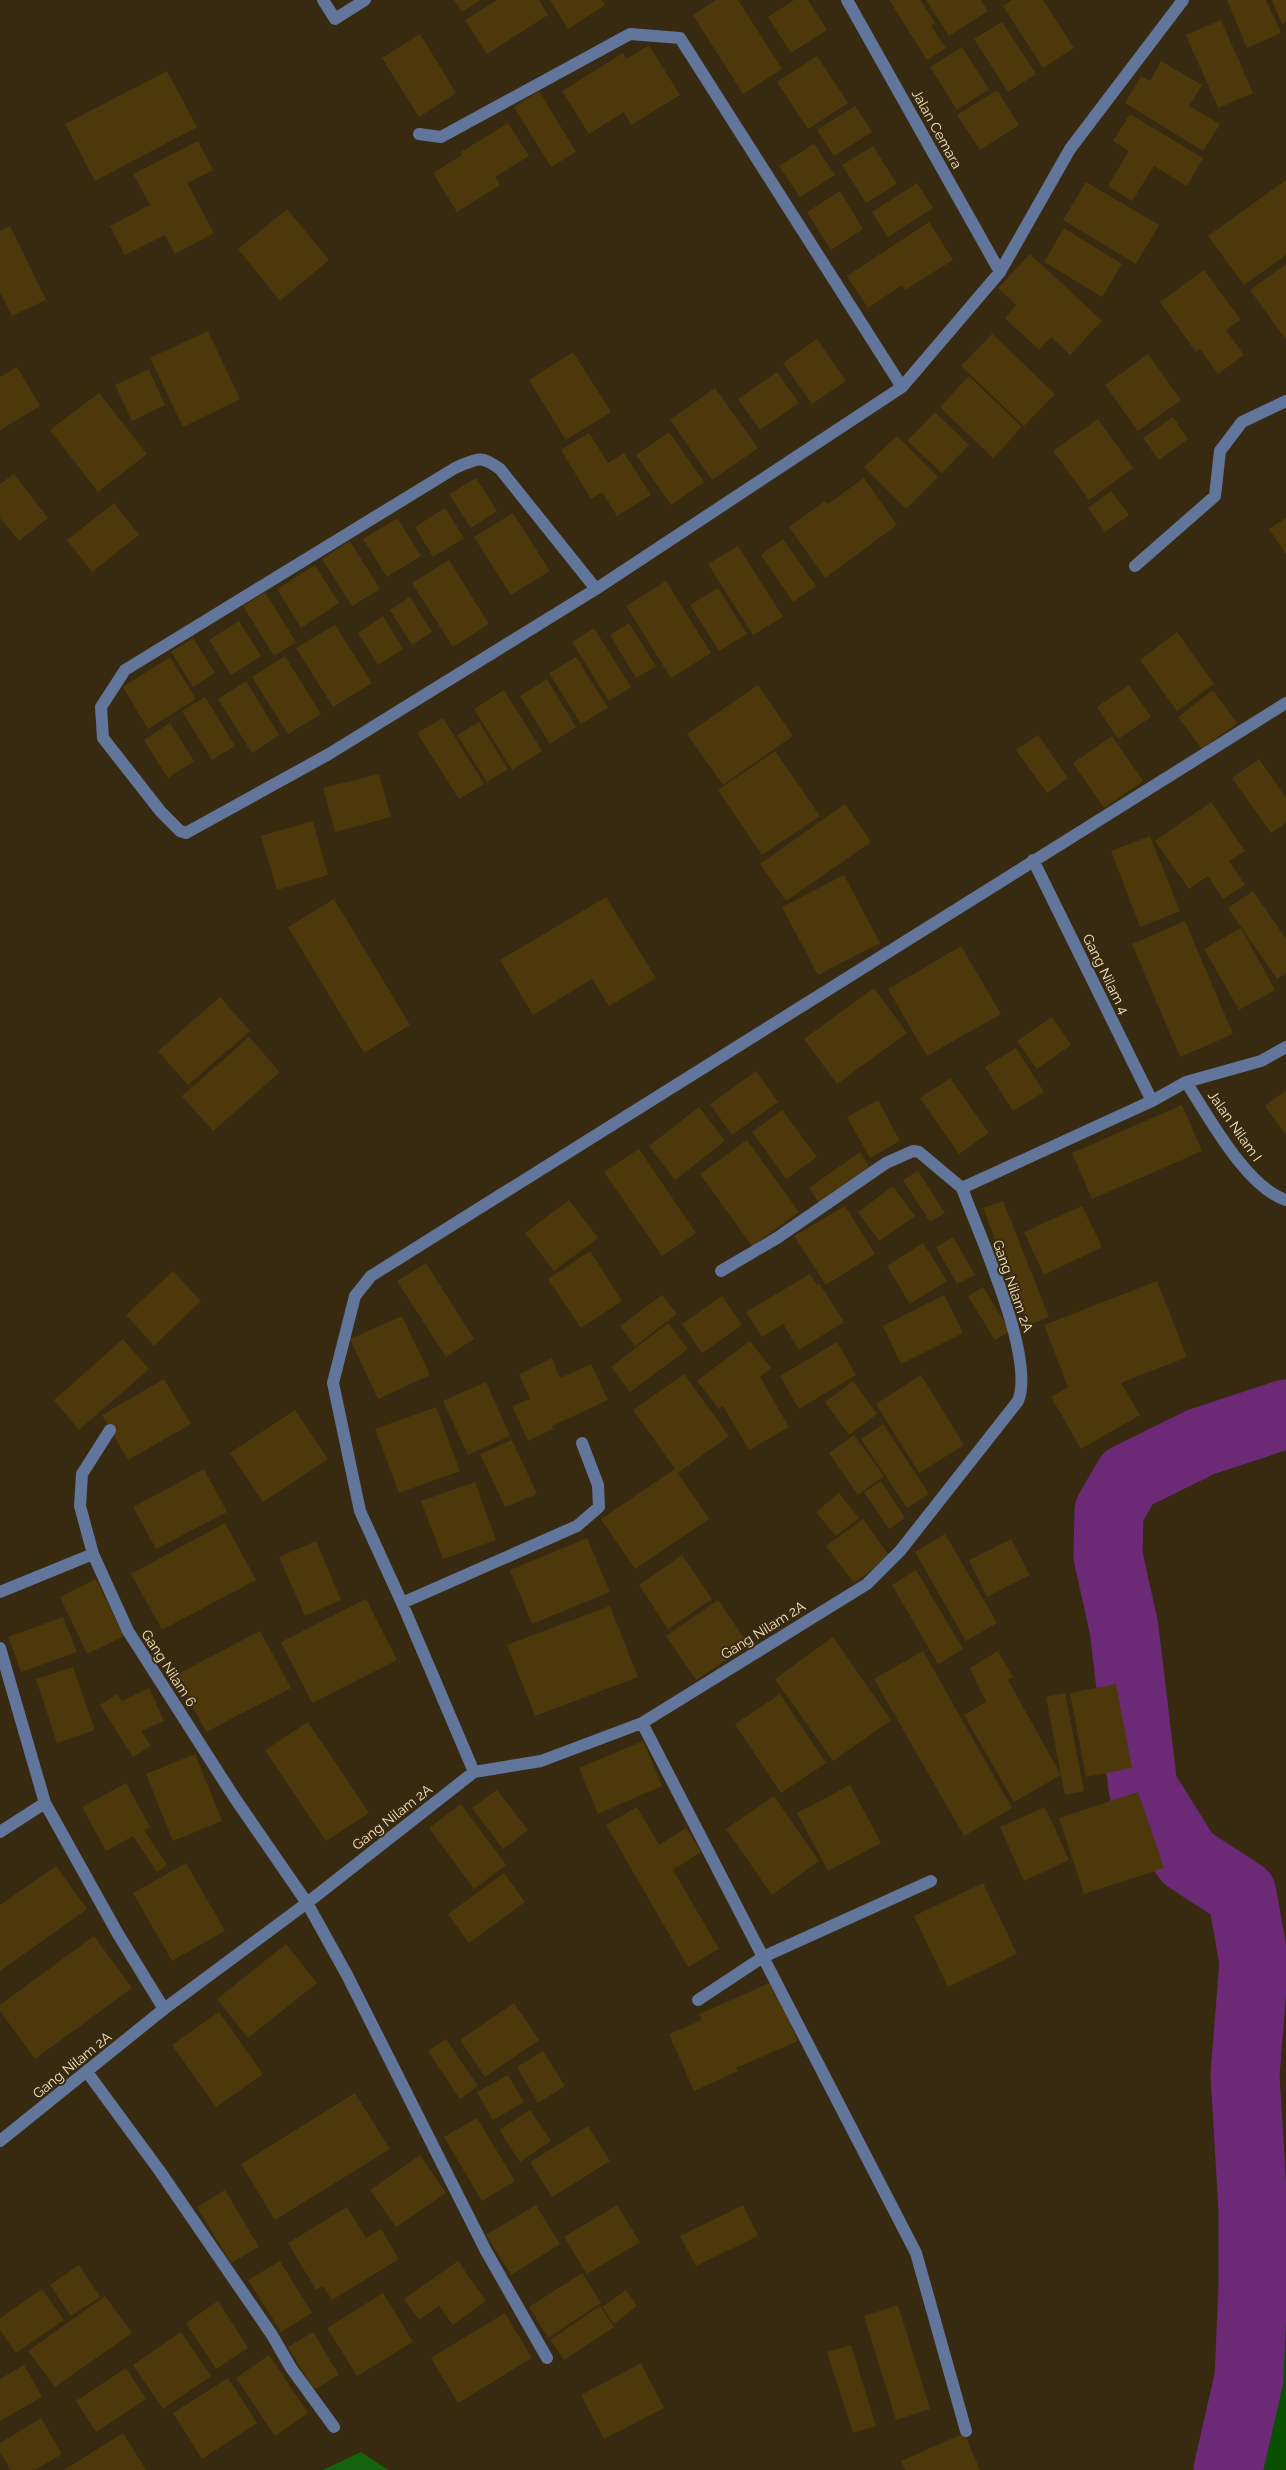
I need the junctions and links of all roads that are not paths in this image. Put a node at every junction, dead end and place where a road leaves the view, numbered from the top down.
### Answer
1 (323, 0) edge
2 (364, 0) edge
3 (847, 0) edge
4 (1182, 0) edge
5 (419, 134) dead end
6 (1000, 272) junction
7 (902, 387) junction
8 (1286, 402) edge
9 (1134, 566) dead end
10 (596, 589) junction
11 (1286, 702) edge
12 (1033, 860) junction
13 (1286, 1047) edge
14 (1186, 1082) junction
15 (1152, 1101) junction
16 (962, 1188) junction
17 (1286, 1200) edge
18 (721, 1271) dead end
19 (110, 1430) dead end
20 (582, 1443) dead end
21 (93, 1554) junction
22 (0, 1592) edge
23 (402, 1603) junction
24 (0, 1648) edge
25 (642, 1723) junction
26 (474, 1772) junction
27 (45, 1803) junction
28 (0, 1832) edge
29 (931, 1881) dead end
30 (307, 1903) junction
31 (763, 1957) junction
32 (698, 2000) dead end
33 (164, 2009) junction
34 (87, 2072) junction
35 (0, 2141) edge
36 (547, 2358) dead end
37 (334, 2427) dead end
38 (966, 2431) dead end

1 - 2 street
3 - 6 street, Jalan Cemara
4 - 6 street
5 - 7 street
6 - 7 street
7 - 10 street
8 - 9 street
10 - 10 street
11 - 12 street
12 - 15 street, Gang Nilam 4
12 - 23 street
13 - 14 street
14 - 15 street
14 - 17 street, Jalan Nilam I
15 - 16 street
16 - 18 street
16 - 25 street, Gang Nilam 2A
19 - 21 street, Gang Nilam 6
20 - 23 street
21 - 22 street
21 - 30 street, Gang Nilam 6
23 - 26 street
24 - 27 street
25 - 26 street, Gang Nilam 2A
25 - 31 street
26 - 30 street, Gang Nilam 2A
27 - 28 street
27 - 33 street
29 - 31 street
30 - 33 street, Gang Nilam 2A
30 - 36 street, Gang Nilam 6
31 - 32 street
31 - 38 street
33 - 34 street, Gang Nilam 2A
34 - 35 street, Gang Nilam 2A
34 - 37 street

